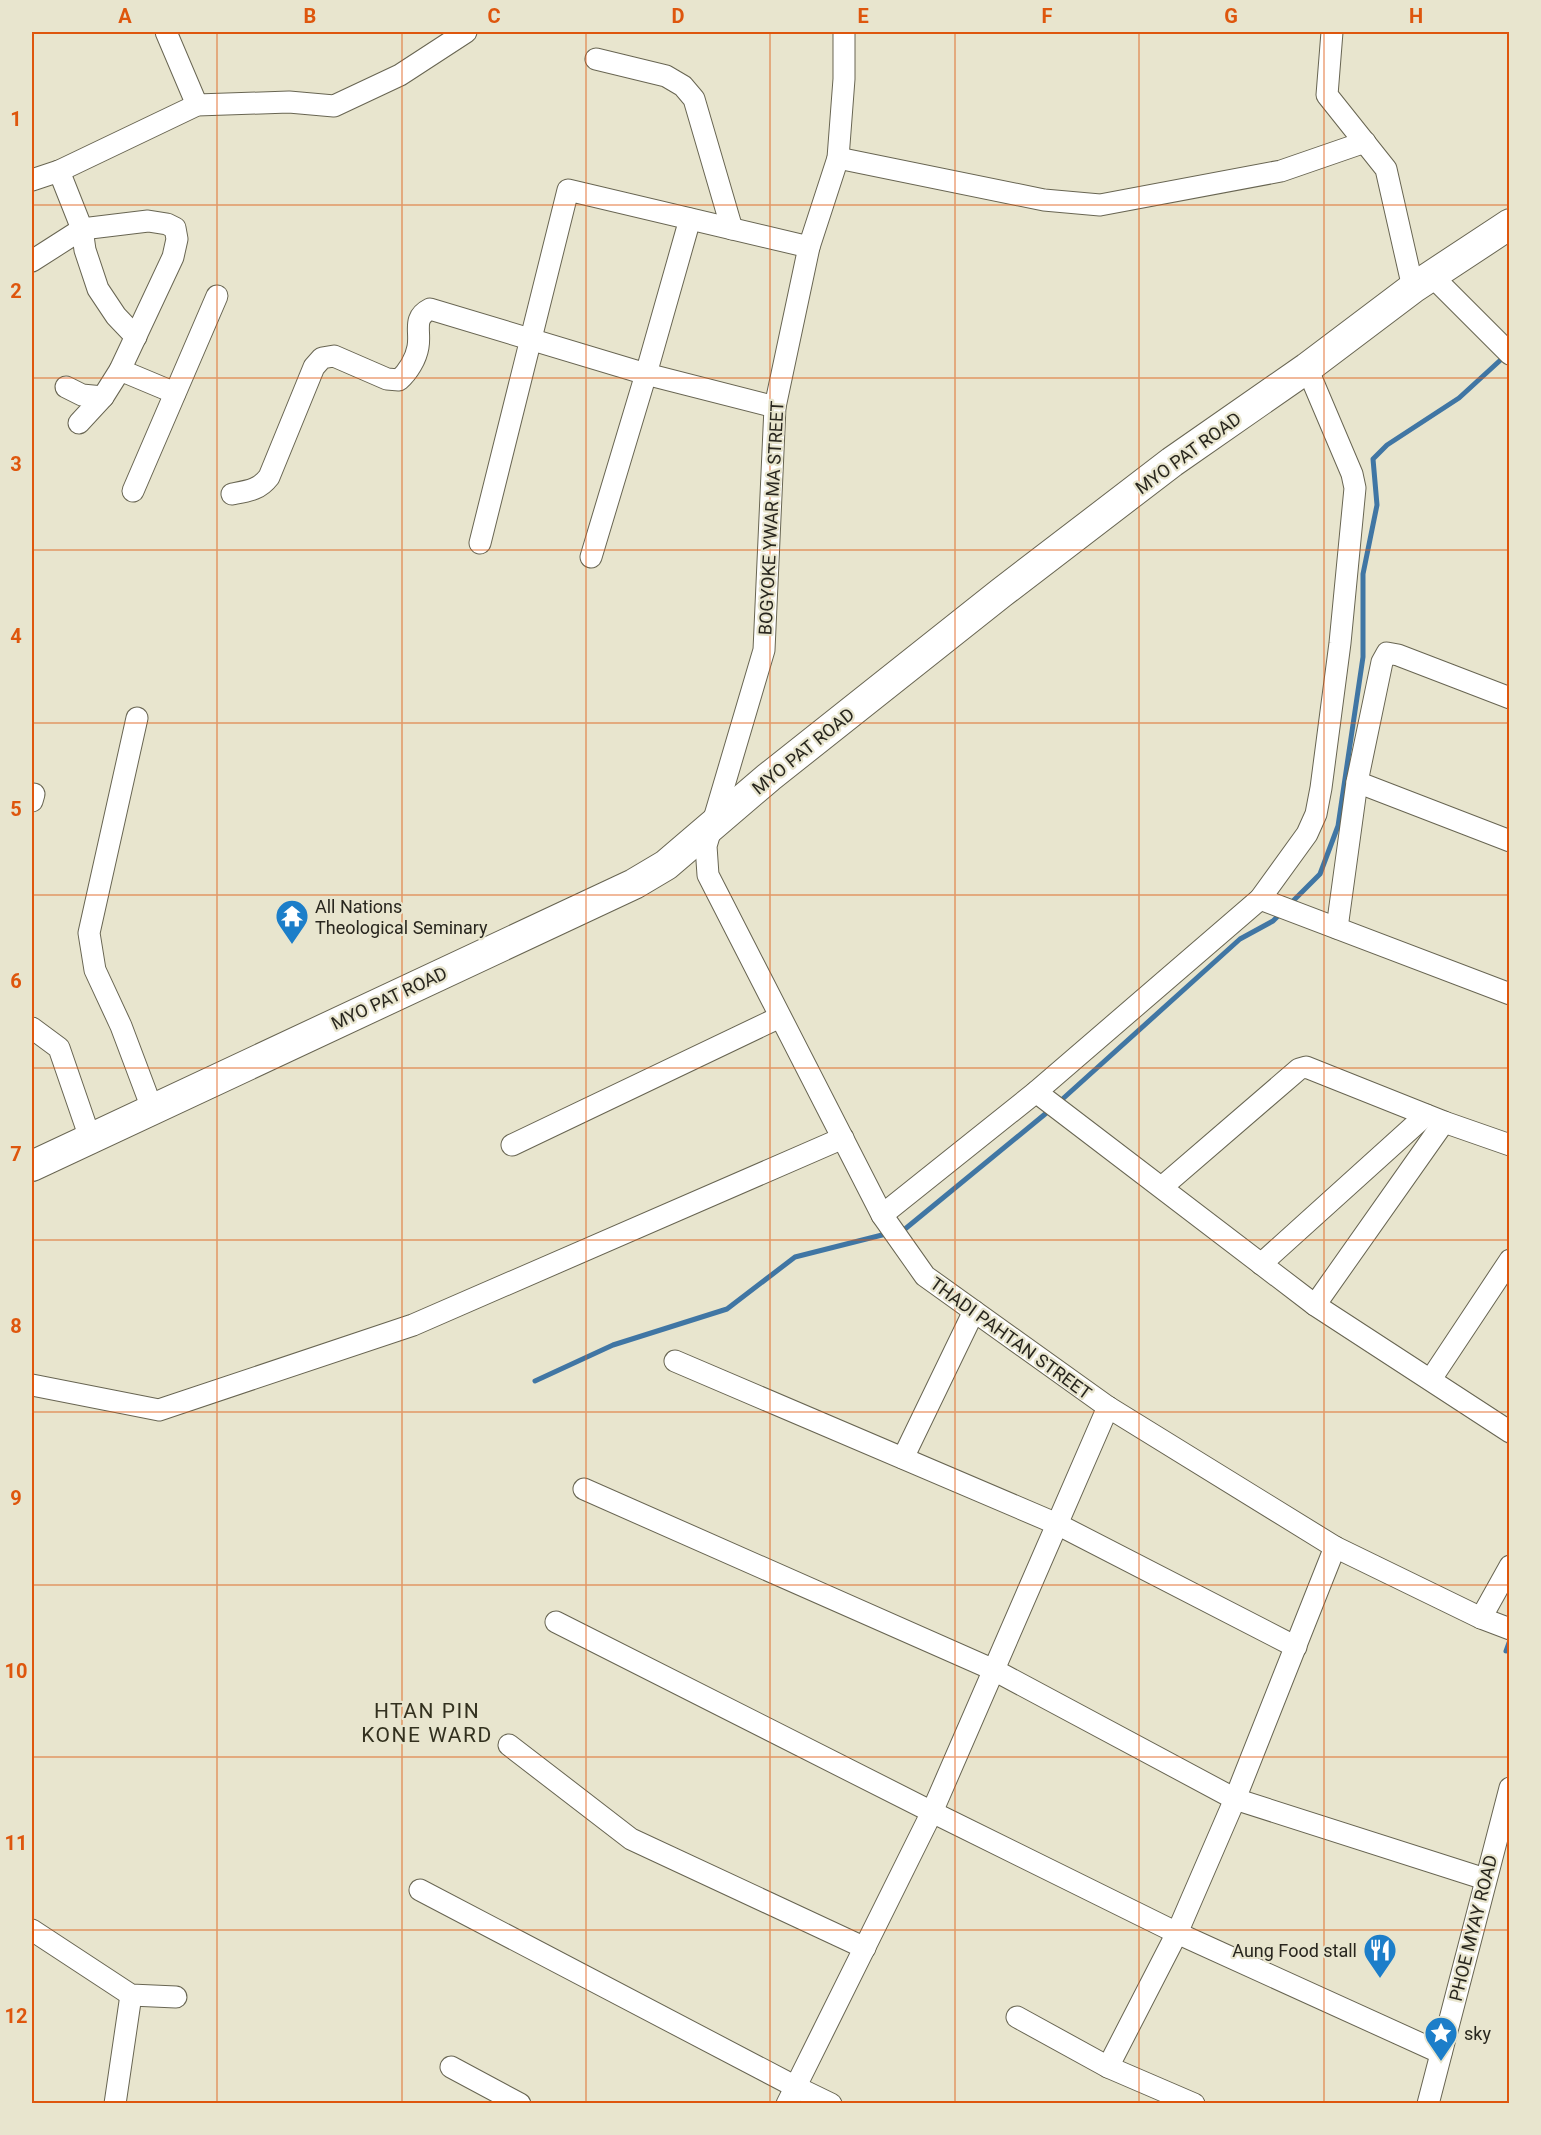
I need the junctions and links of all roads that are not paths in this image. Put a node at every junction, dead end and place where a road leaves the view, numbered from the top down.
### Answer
1 (166, 32) edge
2 (466, 32) edge
3 (844, 32) edge
4 (1332, 32) edge
5 (596, 59) dead end
6 (197, 105) junction
7 (1365, 142) junction
8 (838, 158) junction
9 (59, 171) junction
10 (32, 180) edge
11 (690, 219) junction
12 (1509, 224) edge
13 (82, 229) junction
14 (732, 229) junction
15 (809, 247) junction
16 (32, 261) edge
17 (1423, 282) junction
18 (217, 296) dead end
19 (136, 337) junction
20 (530, 340) junction
21 (1509, 354) edge
22 (1307, 368) junction
23 (120, 370) junction
24 (646, 374) junction
25 (66, 387) dead end
26 (175, 393) junction
27 (103, 397) junction
28 (775, 407) junction
29 (79, 423) dead end
30 (133, 490) dead end
31 (232, 494) dead end
32 (480, 543) dead end
33 (591, 557) dead end
34 (1509, 698) edge
35 (137, 718) dead end
36 (1357, 782) junction
37 (712, 826) junction
38 (1509, 841) edge
39 (1260, 899) junction
40 (1337, 928) junction
41 (1509, 994) edge
42 (780, 1017) junction
43 (32, 1028) edge
44 (1036, 1092) junction
45 (153, 1111) junction
46 (1435, 1119) junction
47 (90, 1138) junction
48 (843, 1138) junction
49 (512, 1145) dead end
50 (1509, 1145) edge
51 (32, 1166) edge
52 (1162, 1187) junction
53 (882, 1215) junction
54 (1509, 1260) edge
55 (1261, 1264) junction
56 (1315, 1305) junction
57 (974, 1311) junction
58 (675, 1361) dead end
59 (1431, 1379) junction
60 (32, 1385) edge
61 (1108, 1407) junction
62 (1509, 1432) edge
63 (903, 1458) junction
64 (584, 1489) dead end
65 (1057, 1524) junction
66 (1335, 1547) junction
67 (1509, 1566) edge
68 (1480, 1618) junction
69 (556, 1622) dead end
70 (1509, 1629) edge
71 (1296, 1647) junction
72 (994, 1670) junction
73 (509, 1745) dead end
74 (1235, 1799) junction
75 (1508, 1799) edge
76 (932, 1812) junction
77 (1485, 1879) junction
78 (420, 1890) dead end
79 (32, 1930) edge
80 (1177, 1933) junction
81 (865, 1948) junction
82 (131, 1995) junction
83 (176, 1997) dead end
84 (1017, 2018) dead end
85 (1440, 2053) junction
86 (451, 2067) dead end
87 (1108, 2067) junction
88 (791, 2096) edge
89 (115, 2103) edge
90 (520, 2103) edge
91 (831, 2103) edge
92 (1194, 2103) edge
93 (1428, 2103) edge

1 - 6 street
2 - 6 street
3 - 8 street, BOGYOKE YWAR MA STREET
4 - 7 street
5 - 14 street
6 - 9 street
7 - 8 street
7 - 17 street
8 - 15 street, BOGYOKE YWAR MA STREET
9 - 10 street
9 - 13 street
11 - 14 street
11 - 20 street
11 - 24 street
12 - 17 main road, MYO PAT ROAD
13 - 16 street
13 - 19 street
13 - 19 street
14 - 15 street
15 - 28 street, BOGYOKE YWAR MA STREET
17 - 21 street
17 - 22 main road, MYO PAT ROAD
18 - 26 street
19 - 23 street
20 - 24 street
20 - 31 street
20 - 32 street
22 - 37 main road, MYO PAT ROAD
22 - 39 street
23 - 26 street
23 - 27 street
24 - 28 street
24 - 33 street
25 - 27 street
26 - 30 street
27 - 29 street
28 - 37 street, BOGYOKE YWAR MA STREET
34 - 36 street
35 - 45 street
36 - 38 street
36 - 40 street
37 - 42 street, THADI PAHTAN STREET
37 - 45 main road, MYO PAT ROAD
39 - 40 street
39 - 44 street
40 - 41 street
42 - 48 street, THADI PAHTAN STREET
42 - 49 street
43 - 47 street
44 - 52 street
44 - 53 street
45 - 47 main road, MYO PAT ROAD
46 - 50 street
46 - 52 street
46 - 55 street
46 - 56 street
47 - 51 main road, MYO PAT ROAD
48 - 53 street, THADI PAHTAN STREET
48 - 60 street
52 - 55 street
53 - 57 street, THADI PAHTAN STREET
54 - 59 street
55 - 56 street
56 - 59 street
57 - 61 street, THADI PAHTAN STREET
57 - 63 street
58 - 63 street
59 - 62 street
61 - 65 street
61 - 66 street, THADI PAHTAN STREET
63 - 65 street
64 - 72 street
65 - 71 street
65 - 72 street
66 - 68 street, THADI PAHTAN STREET
66 - 71 street
67 - 68 street
68 - 70 street, THADI PAHTAN STREET
69 - 76 street
71 - 74 street
72 - 74 street
72 - 76 street
73 - 81 street
74 - 77 street
74 - 80 street
75 - 77 street, PHOE MYAY ROAD
76 - 80 street
76 - 81 street
77 - 85 street, PHOE MYAY ROAD
78 - 88 street
79 - 82 street
80 - 85 street
80 - 87 street
81 - 88 street
82 - 83 street
82 - 89 street
84 - 87 street
85 - 93 street, PHOE MYAY ROAD
86 - 90 street
87 - 92 street
88 - 91 street

